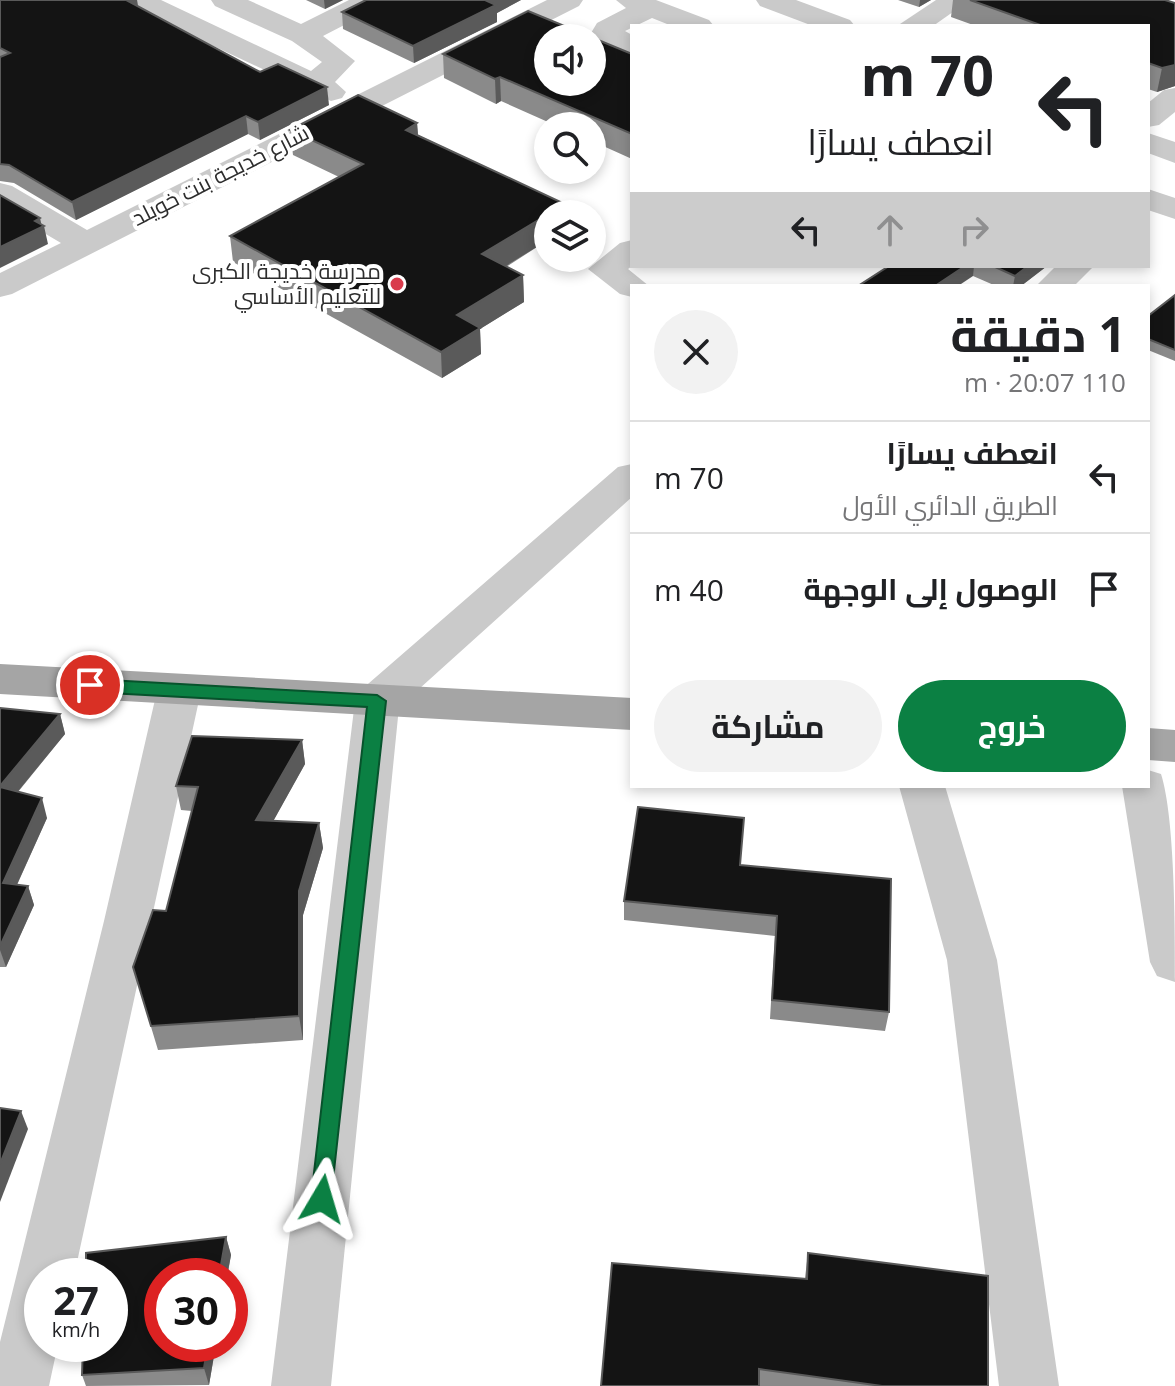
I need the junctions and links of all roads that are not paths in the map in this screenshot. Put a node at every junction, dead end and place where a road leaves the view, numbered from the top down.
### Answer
1 (138, 0) edge
2 (225, 0) edge
3 (371, 0) edge
4 (569, 0) edge
5 (770, 0) edge
6 (956, 0) edge
7 (640, 4) edge
8 (694, 24) edge
9 (835, 24) edge
10 (915, 24) edge
11 (302, 35) junction
12 (630, 45) edge
13 (315, 84) junction
14 (1175, 97) edge
15 (360, 105) junction
16 (1150, 116) edge
17 (1150, 143) edge
18 (1175, 153) edge
19 (0, 193) edge
20 (1150, 200) edge
21 (1175, 209) edge
22 (85, 243) junction
23 (630, 251) edge
24 (1075, 268) edge
25 (1055, 284) edge
26 (630, 286) edge
27 (0, 287) edge
28 (630, 478) edge
29 (0, 679) edge
30 (179, 691) junction
31 (377, 701) junction
32 (630, 714) edge
33 (1150, 744) edge
34 (1175, 746) edge
35 (923, 788) edge
36 (1145, 788) edge
37 (1175, 962) edge
38 (49, 1258) edge
39 (25, 1362) edge
40 (19, 1386) edge
41 (301, 1386) edge
42 (1029, 1386) edge

1 - 13 street
2 - 11 street
3 - 11 street
4 - 15 street, شارع خديجة بنت خويلد
5 - 9 street
6 - 10 street
7 - 8 street
7 - 12 street
11 - 13 street
13 - 15 street
14 - 16 street
15 - 22 street, شارع خديجة بنت خويلد
17 - 18 street
19 - 22 street
20 - 21 street
22 - 27 street, شارع خديجة بنت خويلد
23 - 26 street
24 - 25 street
28 - 31 street
29 - 30 main road
30 - 31 main road
30 - 38 street
31 - 32 main road
31 - 41 street
33 - 34 main road
35 - 42 street
36 - 37 street
39 - 40 street

